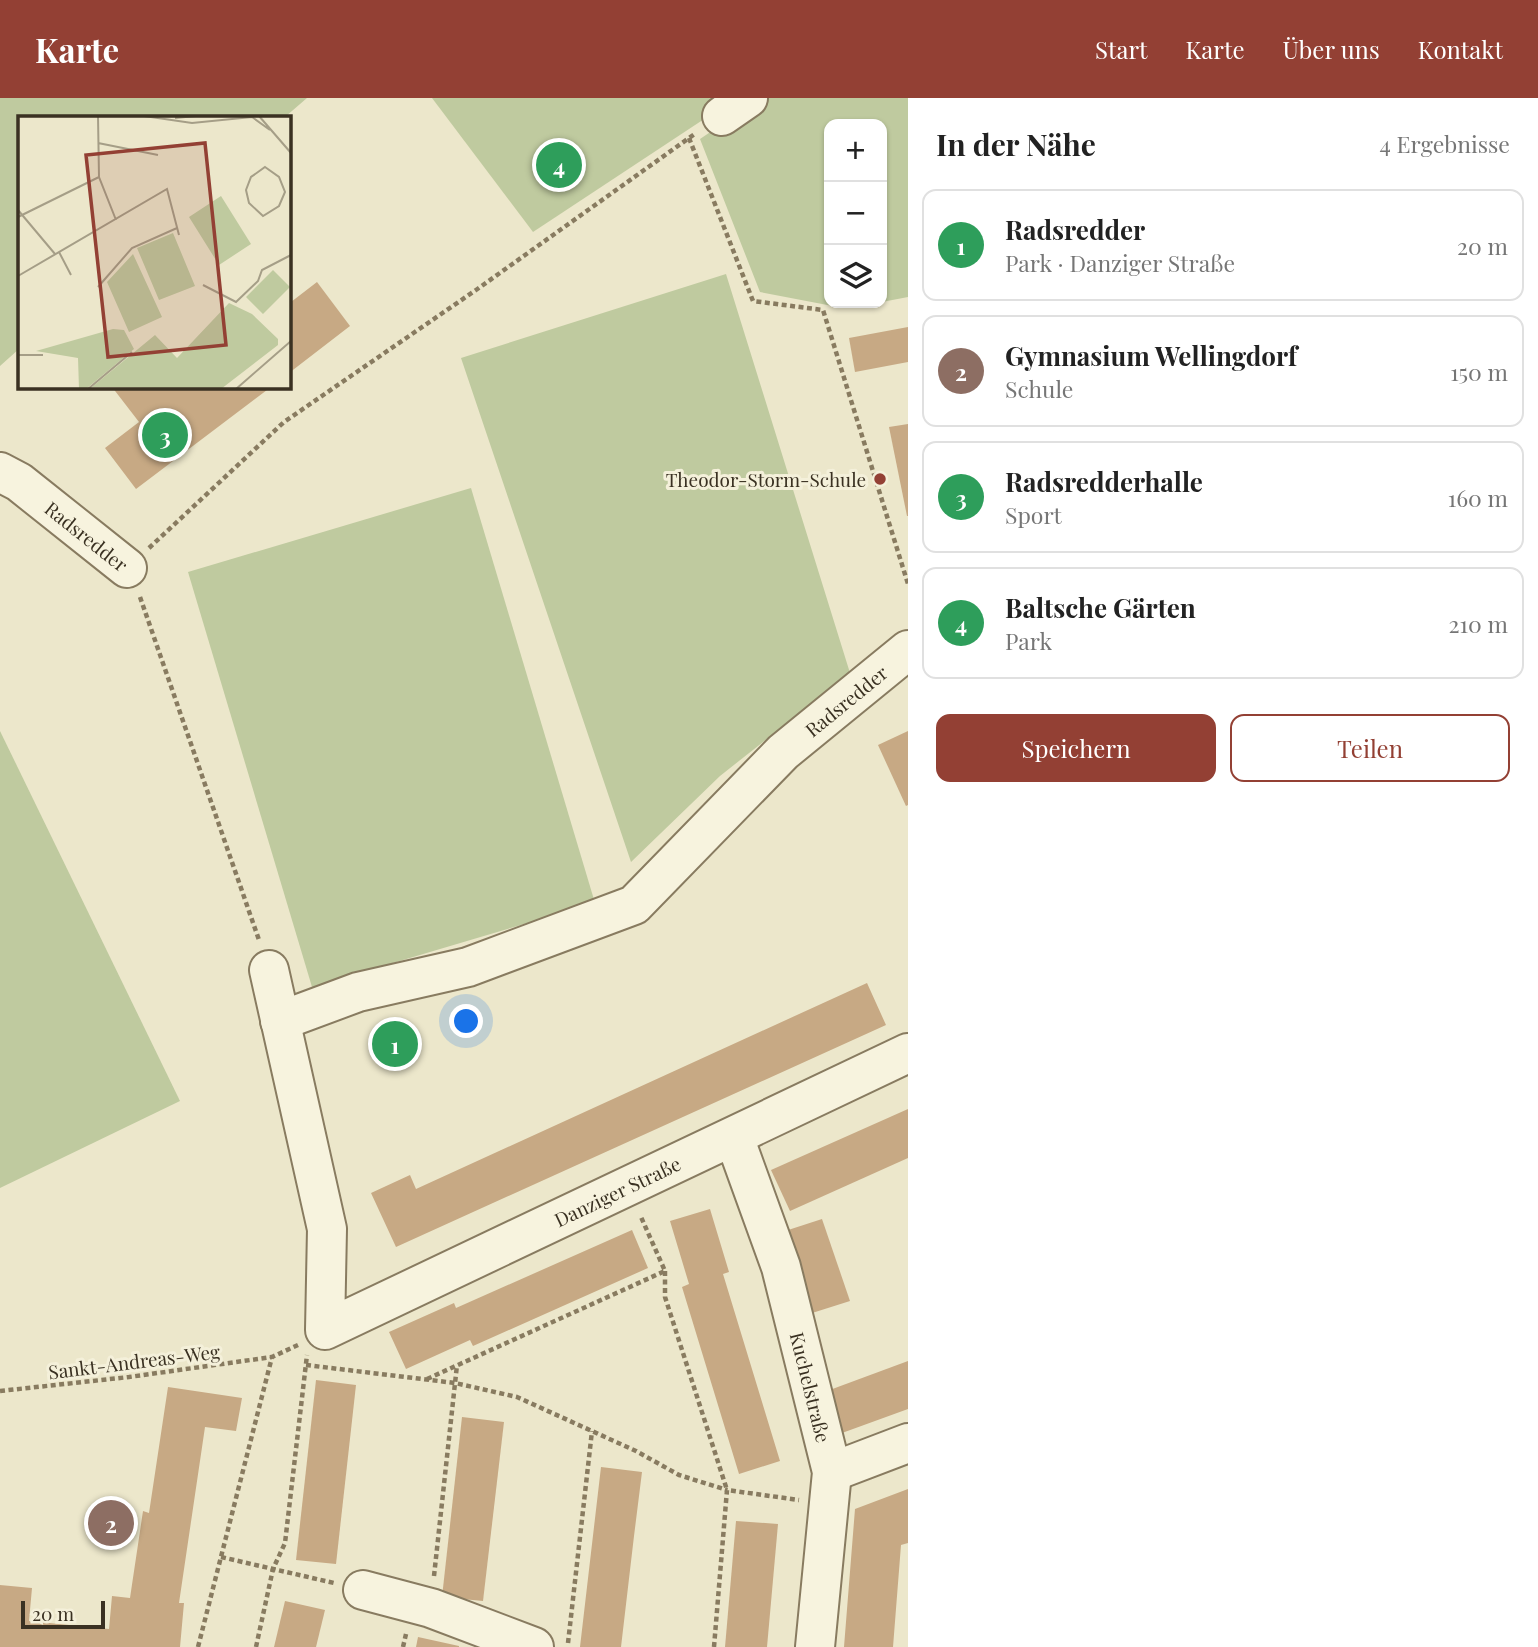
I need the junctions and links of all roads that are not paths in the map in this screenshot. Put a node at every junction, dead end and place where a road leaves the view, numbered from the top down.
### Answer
1 (0, 472) edge
2 (127, 568) road end
3 (908, 650) edge
4 (269, 970) road end
5 (280, 1021) junction
6 (908, 1053) edge
7 (734, 1137) junction
8 (908, 1443) edge
9 (831, 1488) junction
10 (363, 1590) road end
11 (534, 1647) edge
12 (815, 1647) edge

1 - 2 street, Radsredder
3 - 5 street, Radsredder
4 - 5 street
5 - 7 street, Danziger Straße
6 - 7 street, Danziger Straße
7 - 9 street, Kuchelstraße
8 - 9 street
9 - 12 street, Kuchelstraße
10 - 11 street

